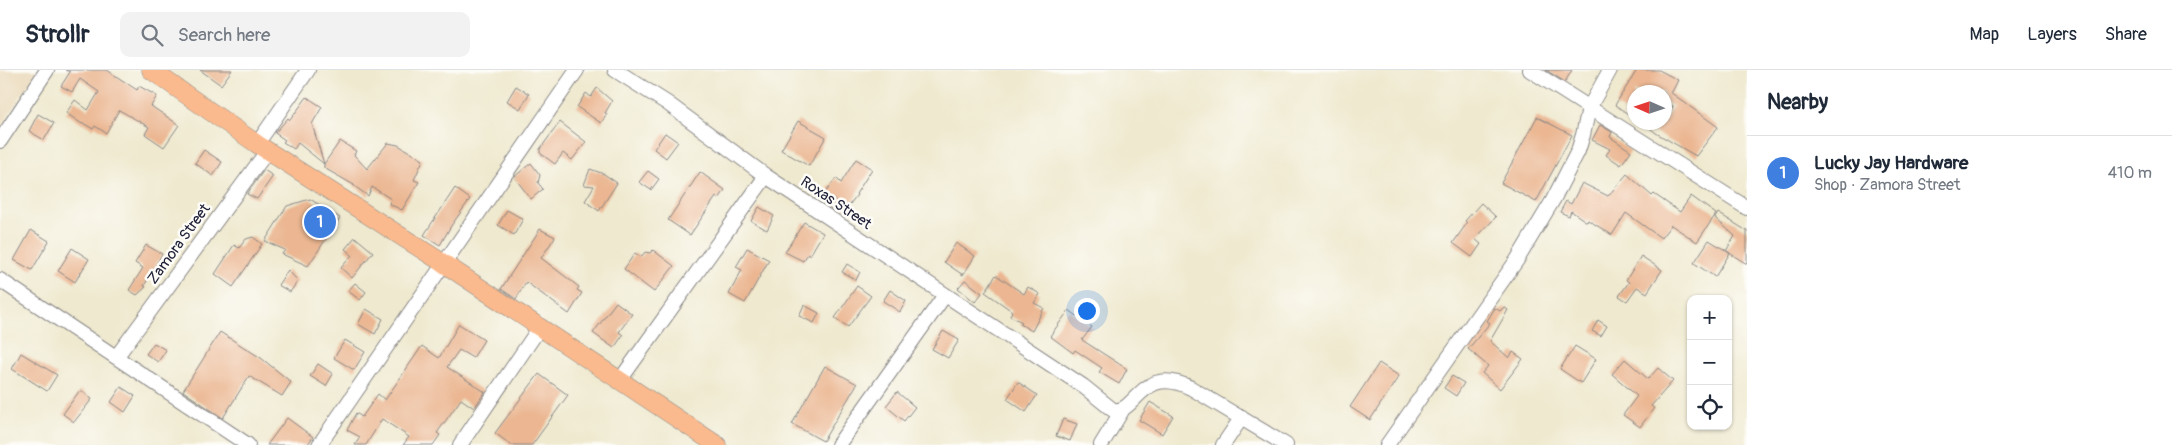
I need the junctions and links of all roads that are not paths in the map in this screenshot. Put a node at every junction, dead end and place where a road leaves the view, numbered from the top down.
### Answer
1 (47, 70) edge
2 (150, 70) edge
3 (308, 70) edge
4 (577, 70) edge
5 (615, 70) edge
6 (1530, 70) edge
7 (1610, 70) edge
8 (1589, 108) junction
9 (0, 141) edge
10 (262, 147) junction
11 (766, 176) junction
12 (1747, 208) edge
13 (443, 263) junction
14 (0, 280) edge
15 (945, 295) junction
16 (540, 327) junction
17 (116, 356) junction
18 (620, 380) junction
19 (1123, 409) junction
20 (1242, 418) junction
21 (248, 445) edge
22 (319, 445) edge
23 (460, 445) edge
24 (718, 445) edge
25 (838, 445) edge
26 (1101, 445) edge
27 (1223, 445) edge
28 (1286, 445) edge
29 (1387, 445) edge

1 - 9 street
2 - 10 main road
3 - 10 street, Zamora Street
4 - 13 street
5 - 11 street, Roxas Street
6 - 8 street
7 - 8 street
8 - 12 street
8 - 29 street
10 - 13 main road
10 - 17 street, Zamora Street
11 - 15 street, Roxas Street
11 - 18 street
13 - 16 main road
13 - 22 street
14 - 17 street
15 - 19 street, Roxas Street
15 - 25 street
16 - 18 main road
16 - 23 street
17 - 21 street
18 - 24 main road
19 - 20 street
19 - 26 street
20 - 27 street
20 - 28 street

